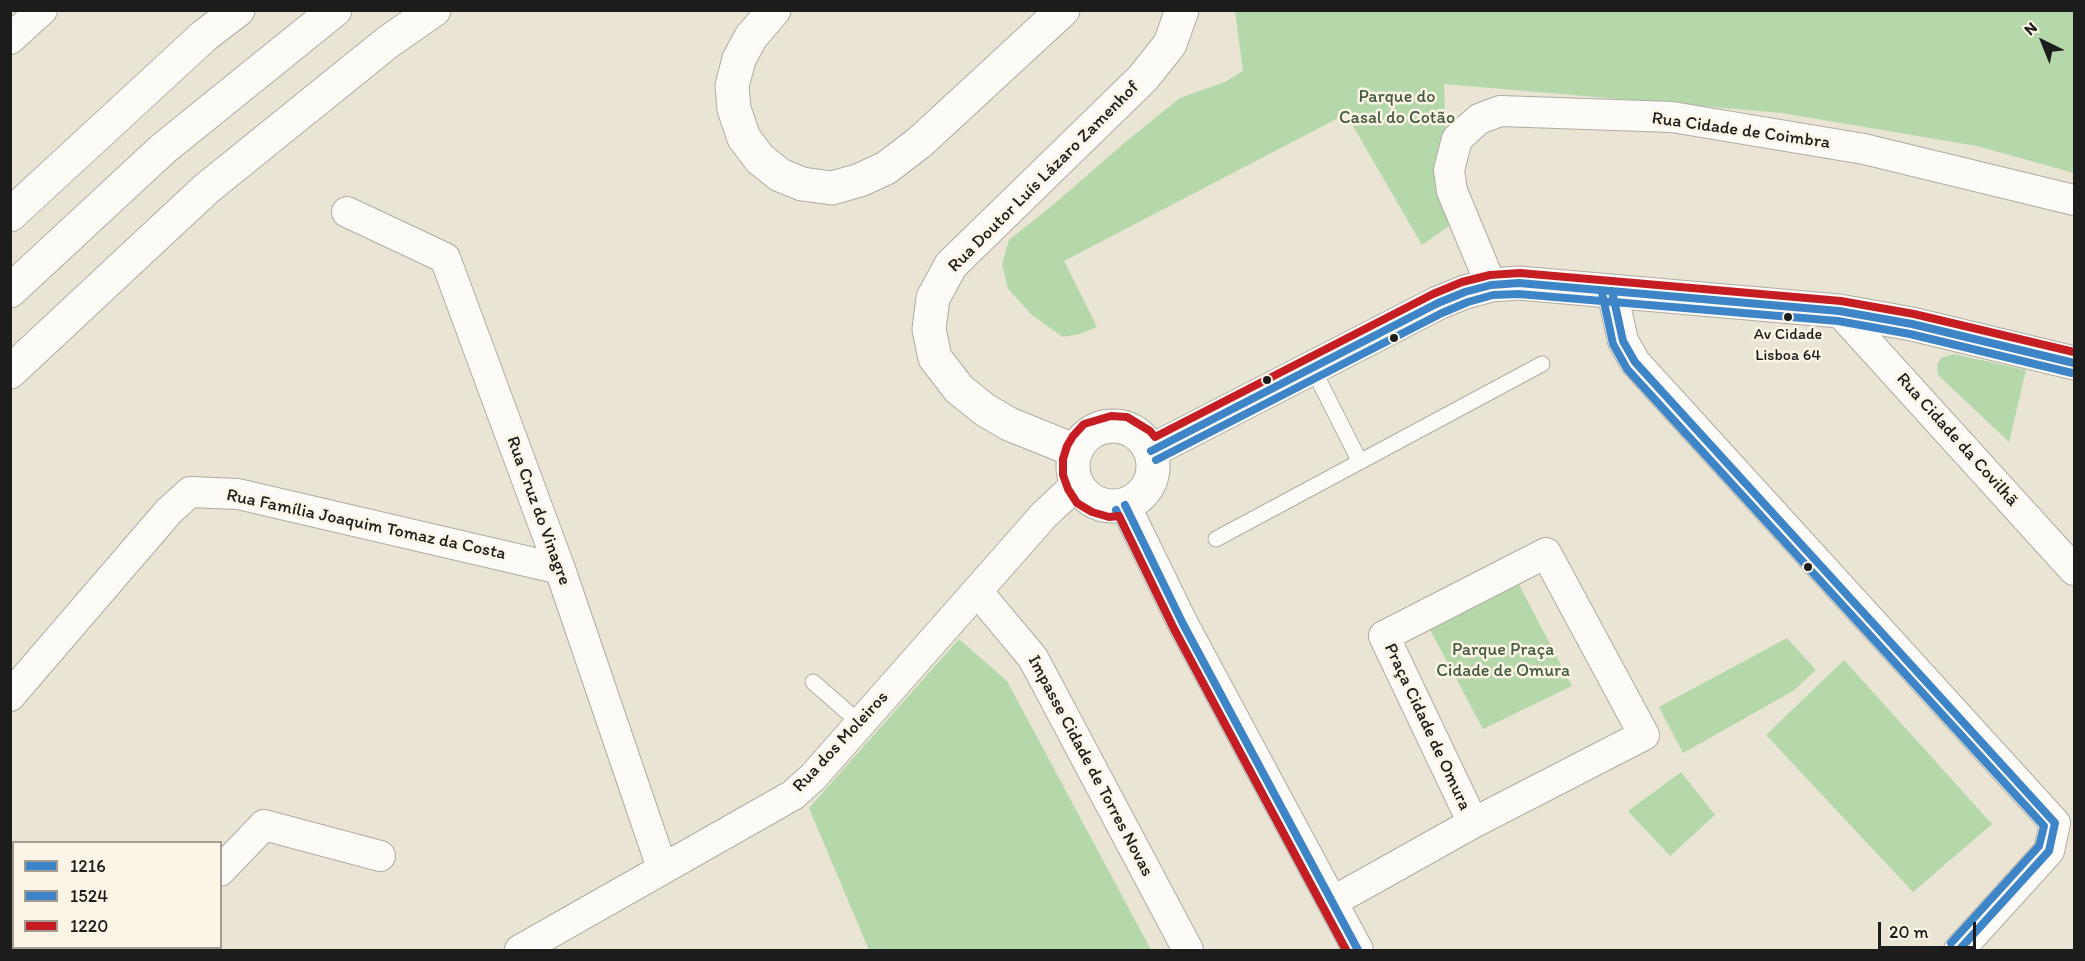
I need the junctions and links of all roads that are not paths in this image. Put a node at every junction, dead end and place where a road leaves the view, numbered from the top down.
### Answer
1 (42, 10) edge
2 (238, 10) edge
3 (335, 10) edge
4 (434, 10) edge
5 (774, 10) edge
6 (1063, 10) edge
7 (1182, 10) edge
8 (13, 31) edge
9 (2074, 200) edge
10 (346, 212) dead end
11 (10, 215) edge
12 (1491, 285) junction
13 (10, 291) edge
14 (1612, 291) junction
15 (1839, 311) junction
16 (2074, 363) edge
17 (1542, 364) dead end
18 (1312, 367) junction
19 (10, 372) edge
20 (1076, 451) junction
21 (1150, 451) junction
22 (1360, 462) junction
23 (1077, 484) junction
24 (1125, 504) junction
25 (1216, 539) dead end
26 (560, 569) junction
27 (2074, 570) edge
28 (977, 591) junction
29 (813, 682) dead end
30 (10, 696) edge
31 (861, 724) junction
32 (1473, 823) junction
33 (2065, 833) edge
34 (380, 856) dead end
35 (662, 868) junction
36 (222, 869) edge
37 (1332, 902) junction
38 (1961, 950) edge
39 (520, 951) edge
40 (1188, 951) edge
41 (1358, 951) edge

1 - 8 street
2 - 11 main road
3 - 13 main road
4 - 19 main road
5 - 6 main road
7 - 20 main road, Rua Doutor Luís Lázaro Zamenhof
9 - 12 street, Rua Cidade de Coimbra
10 - 26 street, Rua Cruz do Vinagre
12 - 14 main road
12 - 18 main road
14 - 15 main road
14 - 33 street
15 - 16 main road
15 - 27 street, Rua Cidade da Covilhã
17 - 22 lane
18 - 21 main road
18 - 22 lane
20 - 21 main road
20 - 23 main road
21 - 24 main road
22 - 25 lane
23 - 24 main road
23 - 28 street, Rua dos Moleiros
24 - 37 street
26 - 30 street, Rua Família Joaquim Tomaz da Costa
26 - 35 street, Rua Cruz do Vinagre
28 - 31 street, Rua dos Moleiros
28 - 40 street, Impasse Cidade de Torres Novas
29 - 31 lane
31 - 35 street, Rua dos Moleiros
32 - 32 street, Praça Cidade de Omura
32 - 37 street, Praça Cidade de Omura
33 - 38 street
34 - 36 street
35 - 39 street, Rua dos Moleiros
37 - 41 street

